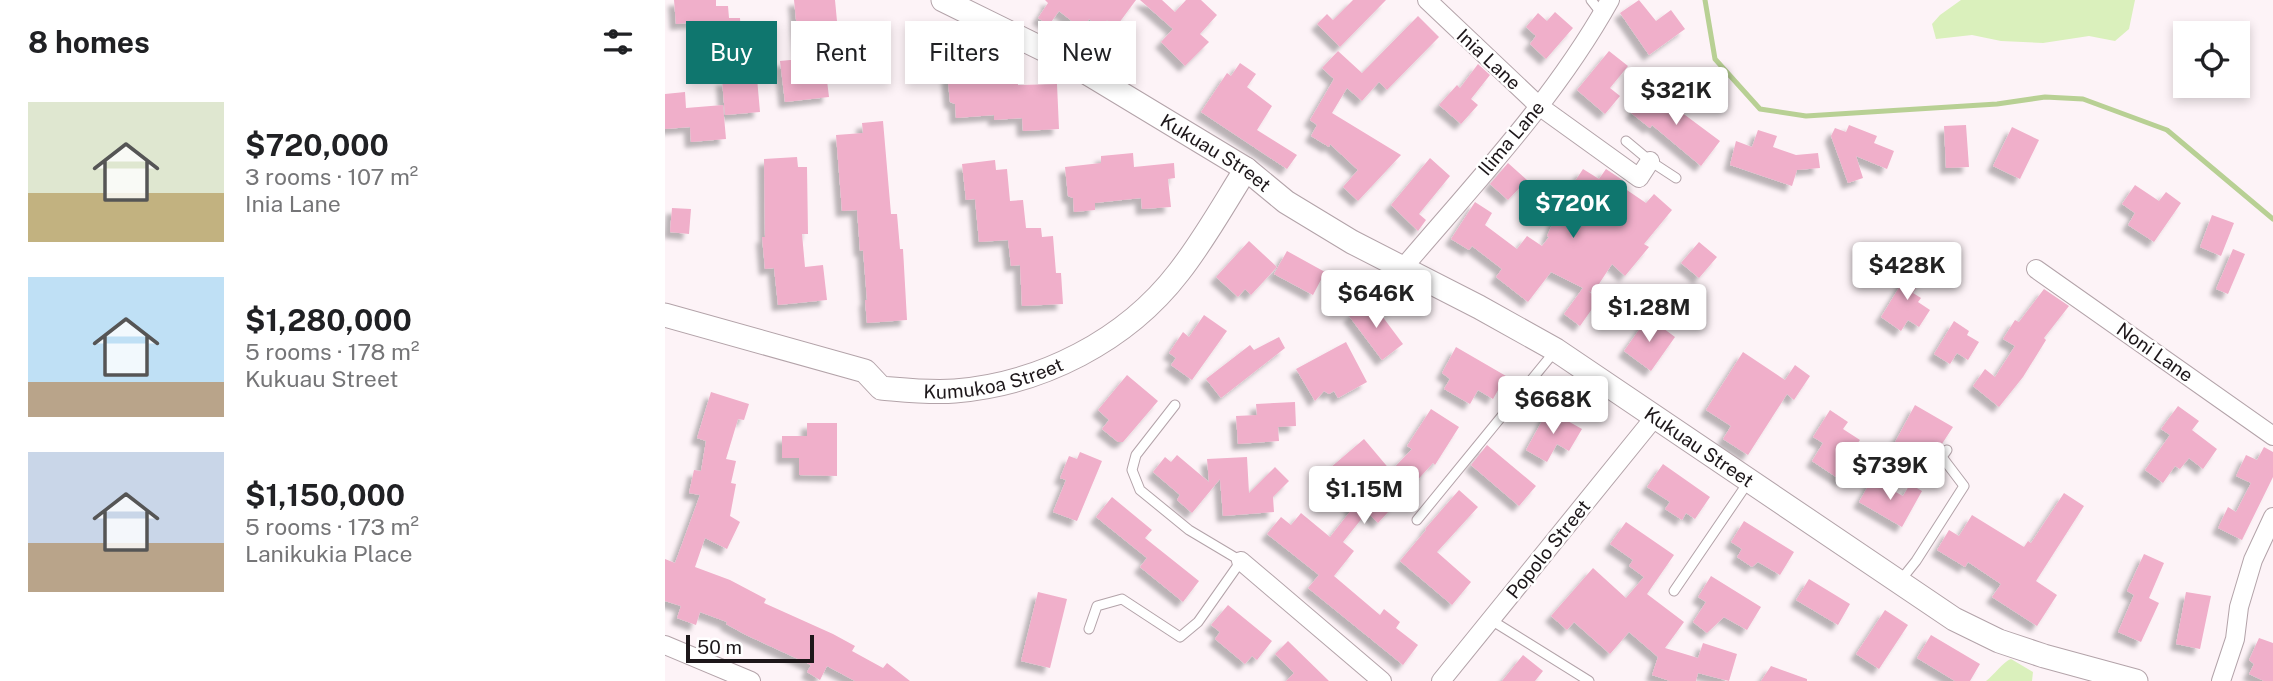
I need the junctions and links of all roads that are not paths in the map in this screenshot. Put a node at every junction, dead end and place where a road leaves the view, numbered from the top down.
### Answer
1 (943, 0) edge
2 (1427, 0) edge
3 (1601, 5) edge
4 (1539, 106) junction
5 (1626, 141) dead end
6 (1650, 162) junction
7 (1245, 169) junction
8 (1676, 178) dead end
9 (2036, 268) dead end
10 (1402, 269) junction
11 (665, 315) edge
12 (1556, 350) junction
13 (1175, 405) dead end
14 (1654, 418) junction
15 (2273, 436) edge
16 (1947, 450) dead end
17 (1750, 480) junction
18 (2273, 517) edge
19 (1417, 520) dead end
20 (1241, 561) junction
21 (1900, 582) junction
22 (1674, 591) dead end
23 (1491, 620) junction
24 (1089, 629) dead end
25 (665, 645) edge
26 (751, 681) edge
27 (1382, 681) edge
28 (1441, 681) edge
29 (1589, 681) edge
30 (2136, 681) edge
31 (2221, 681) edge

1 - 7 street, Kukuau Street
2 - 4 street, Inia Lane
3 - 4 street, Ilima Lane
4 - 6 street, Inia Lane
4 - 10 street, Ilima Lane
5 - 6 lane
6 - 8 lane
7 - 10 street, Kukuau Street
7 - 11 street, Kumukoa Street
9 - 15 street, Noni Lane
10 - 12 street, Kukuau Street
12 - 14 street, Kukuau Street
12 - 19 lane
13 - 20 lane
14 - 17 street, Kukuau Street
14 - 23 street, Popolo Street
16 - 21 lane
17 - 21 street, Kukuau Street
17 - 22 lane
18 - 31 street
20 - 24 lane
20 - 27 street
21 - 30 street, Kukuau Street
23 - 28 street, Popolo Street
23 - 29 lane
25 - 26 street

